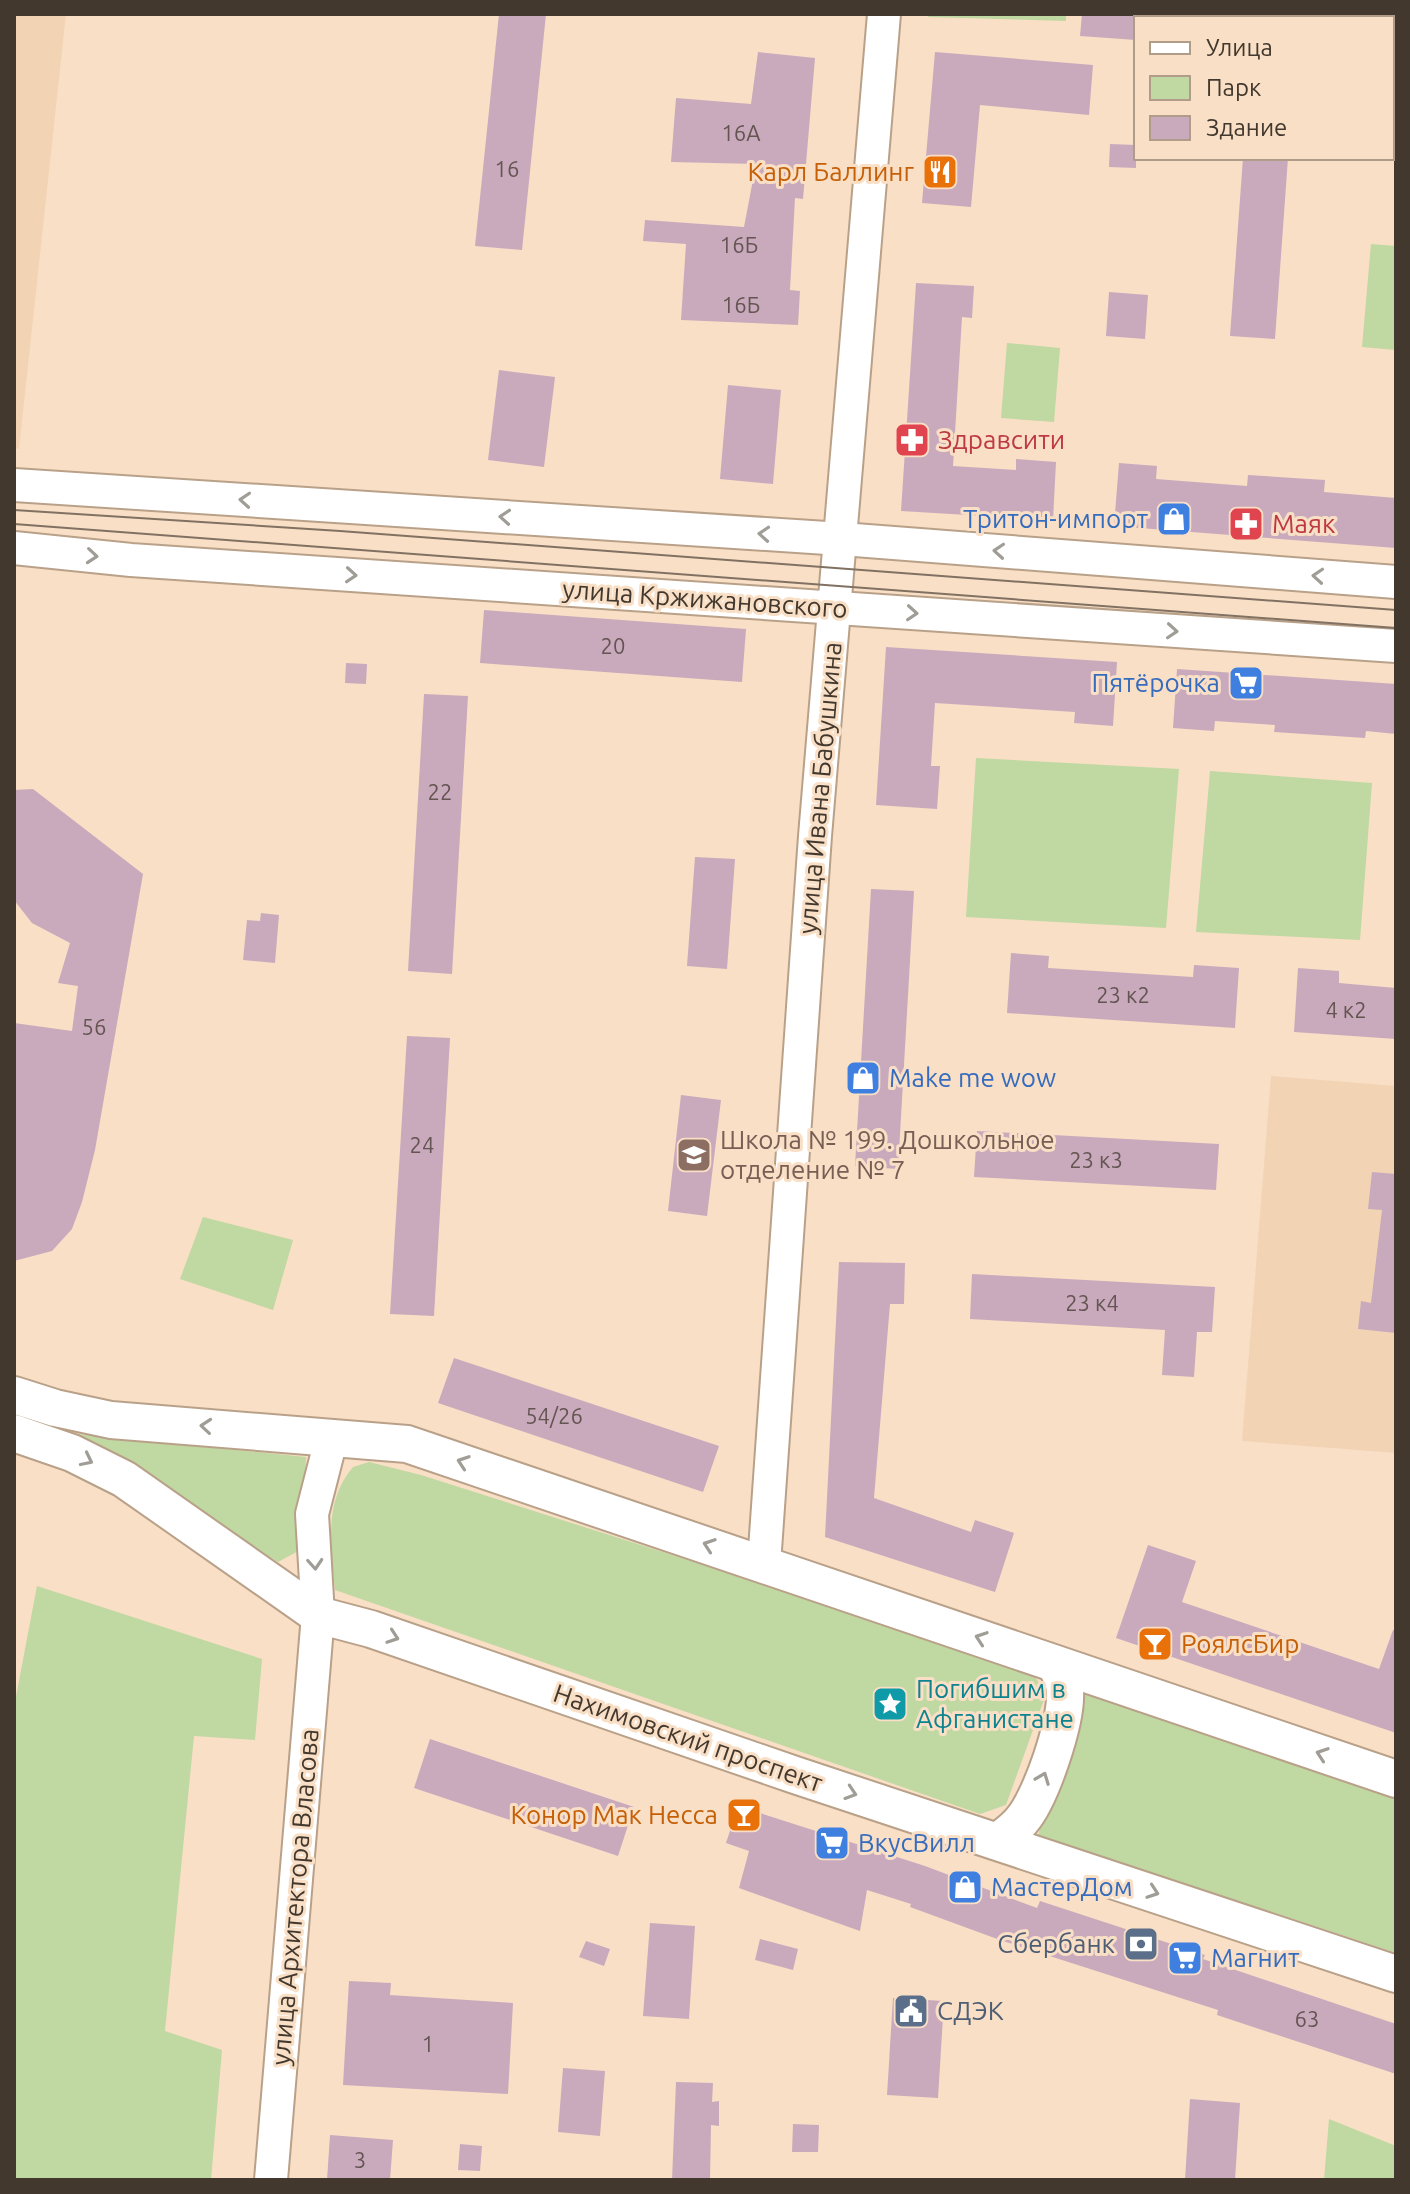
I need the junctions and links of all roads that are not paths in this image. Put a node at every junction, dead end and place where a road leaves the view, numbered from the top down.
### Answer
1 (884, 14) edge
2 (14, 485) edge
3 (842, 539) junction
4 (14, 548) edge
5 (1396, 582) edge
6 (835, 607) junction
7 (1396, 646) edge
8 (14, 1395) edge
9 (14, 1433) edge
10 (332, 1436) junction
11 (764, 1564) junction
12 (318, 1615) junction
13 (1055, 1664) junction
14 (1396, 1779) edge
15 (999, 1841) junction
16 (1396, 1974) edge
17 (271, 2180) edge

1 - 3 street, улица Ивана Бабушкина
3 -> 2 street
5 -> 3 street
3 - 6 street, улица Ивана Бабушкина
4 -> 6 street, улица Кржижановского
6 -> 7 street, улица Кржижановского
6 - 11 street, улица Ивана Бабушкина
10 -> 8 main road
9 -> 12 main road, Нахимовский проспект
11 -> 10 main road
10 -> 12 street, улица Архитектора Власова
13 -> 11 main road
12 -> 15 main road, Нахимовский проспект
12 - 17 street, улица Архитектора Власова
14 -> 13 main road
15 -> 13 main road
15 -> 16 main road, Нахимовский проспект

